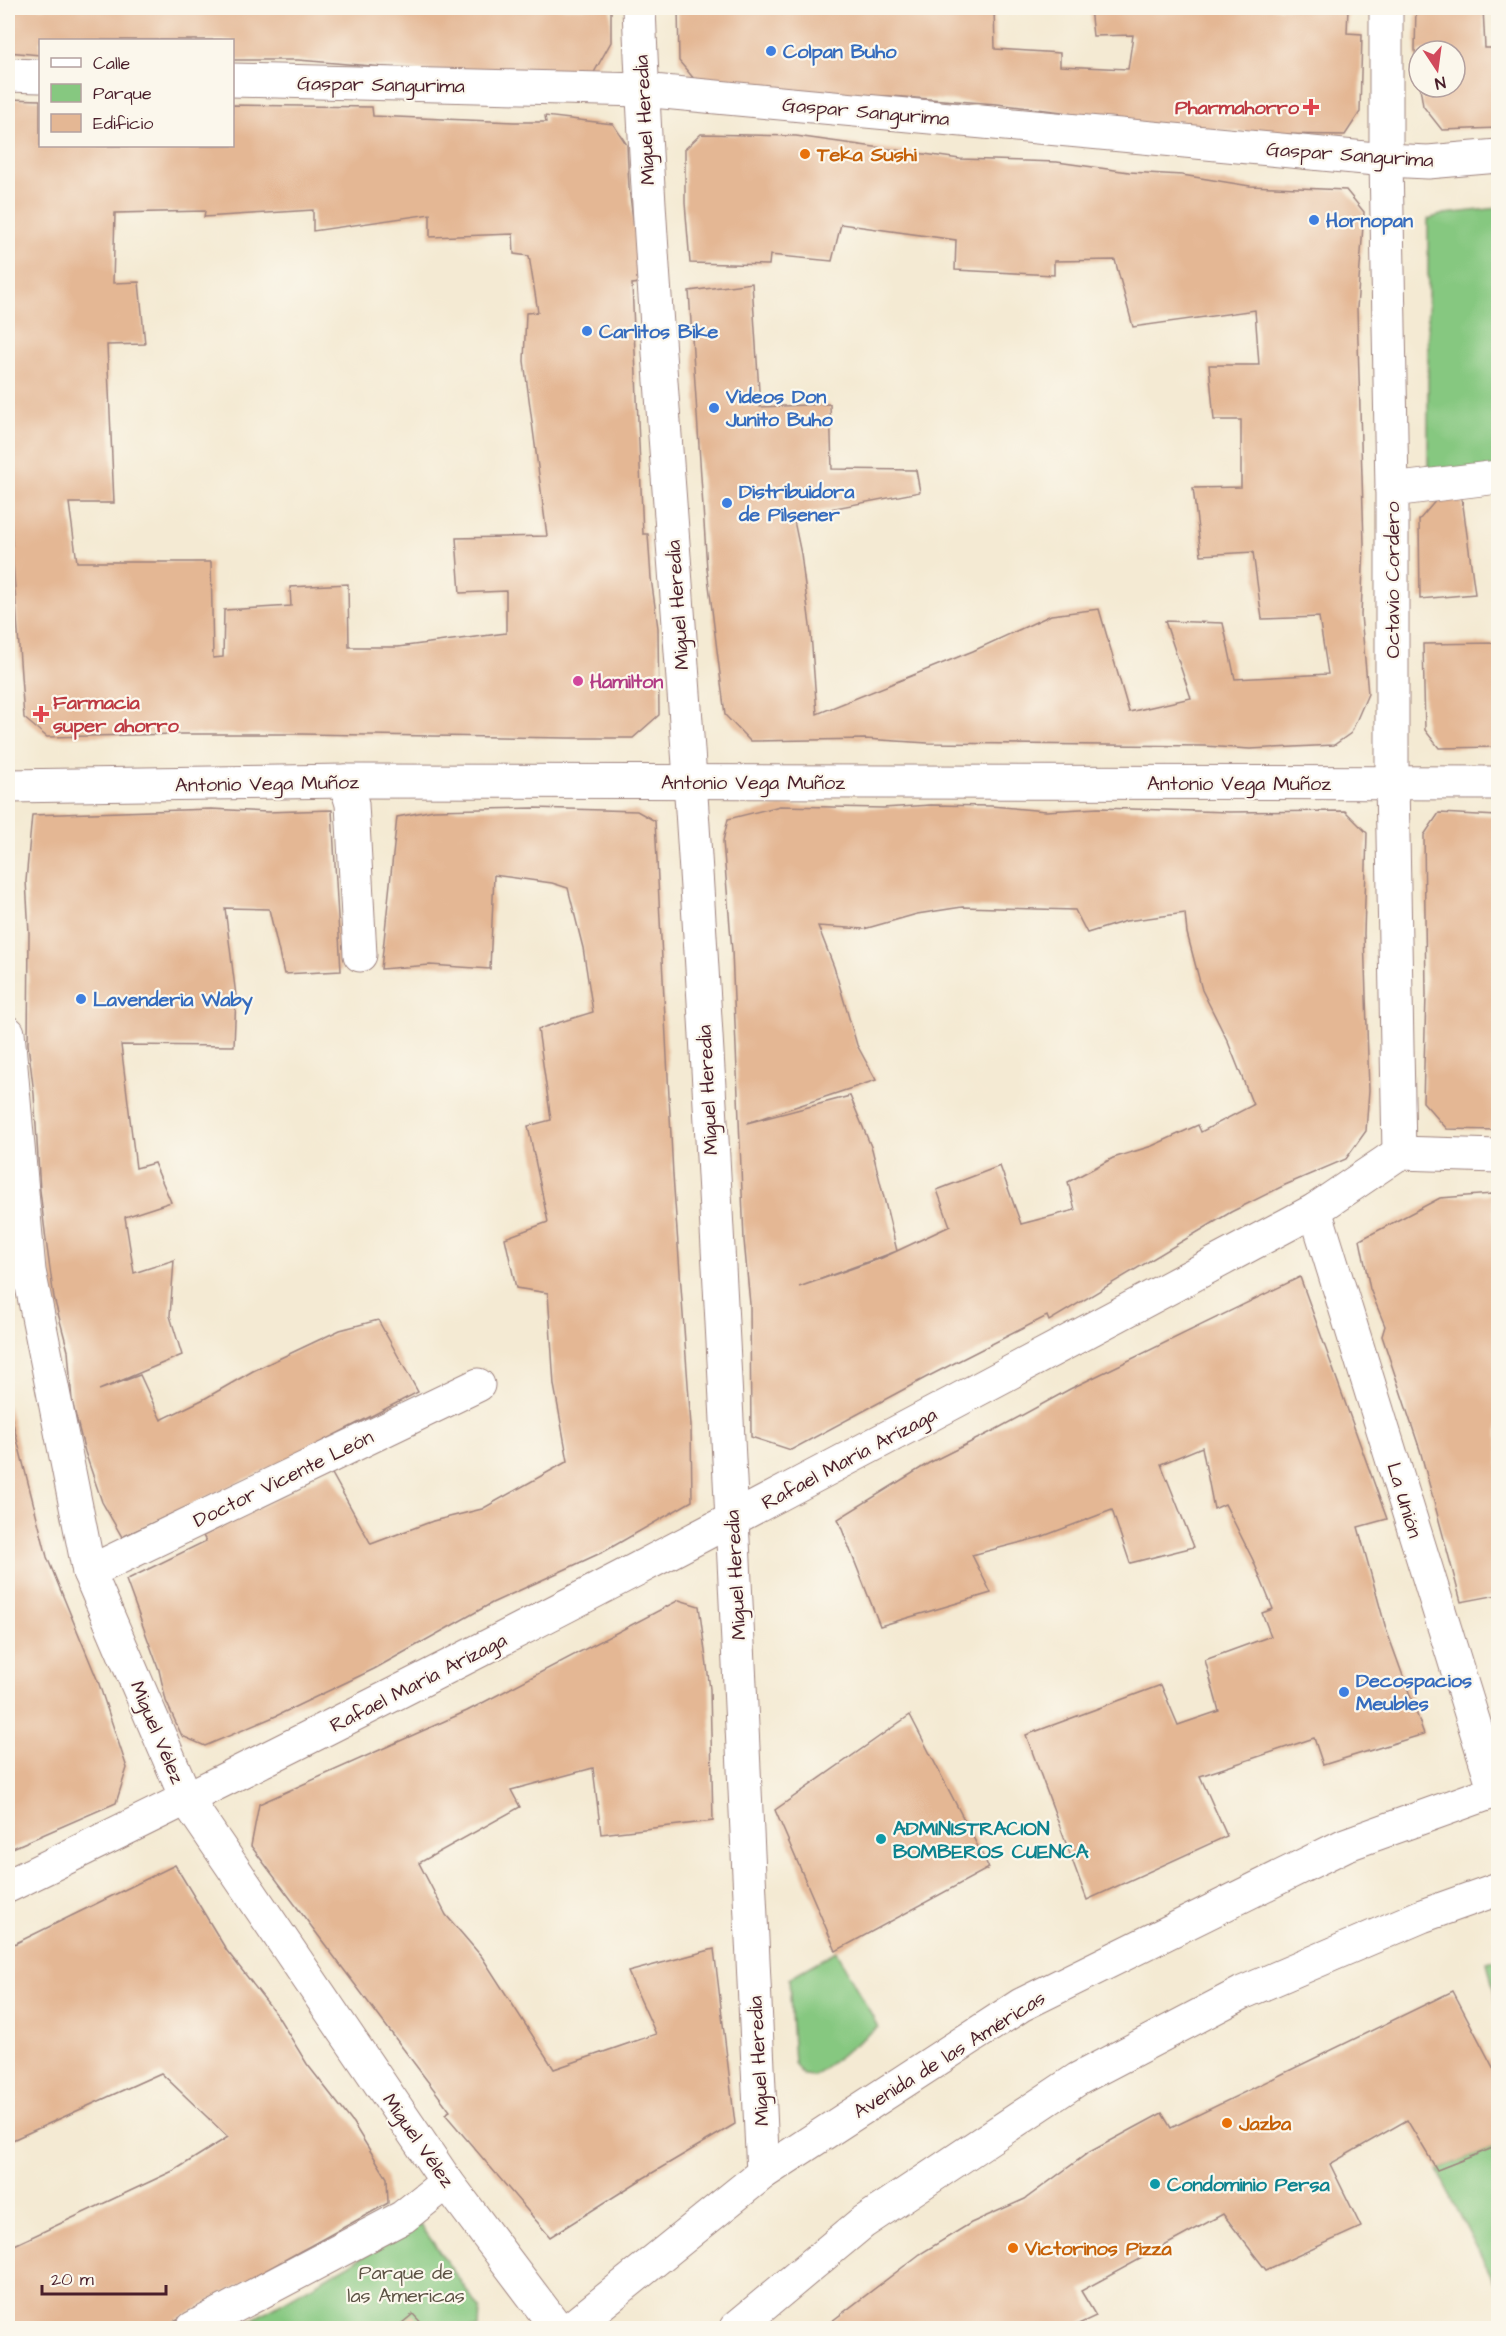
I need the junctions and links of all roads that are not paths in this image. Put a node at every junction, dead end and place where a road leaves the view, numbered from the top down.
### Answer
1 (639, 8) edge
2 (1386, 8) edge
3 (8, 75) edge
4 (39, 76) edge
5 (234, 80) edge
6 (642, 90) junction
7 (1498, 156) edge
8 (1386, 160) junction
9 (1498, 477) edge
10 (1392, 490) junction
11 (345, 781) junction
12 (690, 782) junction
13 (1392, 783) junction
14 (1498, 783) edge
15 (8, 786) edge
16 (360, 955) dead end
17 (8, 1033) edge
18 (1399, 1153) junction
19 (1498, 1156) edge
20 (1314, 1210) junction
21 (18, 1272) edge
22 (478, 1384) dead end
23 (732, 1521) junction
24 (89, 1572) junction
25 (1497, 1790) edge
26 (187, 1800) junction
27 (8, 1886) edge
28 (1498, 1889) edge
29 (763, 2173) junction
30 (447, 2182) junction
31 (194, 2328) edge
32 (557, 2328) edge
33 (571, 2328) edge
34 (736, 2328) edge

1 - 6 street, Miguel Heredia
2 - 8 street, Octavio Cordero
3 - 4 street
5 - 6 street, Gaspar Sangurima
6 - 8 street, Gaspar Sangurima
6 - 12 street, Miguel Heredia
7 - 8 street, Gaspar Sangurima
8 - 10 street, Octavio Cordero
9 - 10 street
10 - 13 street, Octavio Cordero
11 - 12 street, Antonio Vega Muñoz
11 - 15 street, Antonio Vega Muñoz
11 - 16 street
12 - 13 street, Antonio Vega Muñoz
12 - 23 street, Miguel Heredia
13 - 14 street, Antonio Vega Muñoz
13 - 18 street, Octavio Cordero
17 - 21 street, Miguel Vélez
18 - 19 street
18 - 20 street, Rafael María Arízaga
20 - 23 street, Rafael María Arízaga
20 - 25 street, La Unión
21 - 24 street, Miguel Vélez
22 - 24 street, Doctor Vicente León
23 - 26 street, Rafael María Arízaga
23 - 29 street, Miguel Heredia
24 - 26 street, Miguel Vélez
25 - 29 street, Avenida de las Américas
26 - 27 street, Rafael María Arízaga
26 - 30 street, Miguel Vélez
28 - 34 street
29 - 33 street, Avenida de las Américas
30 - 31 street
30 - 32 street, Miguel Vélez

